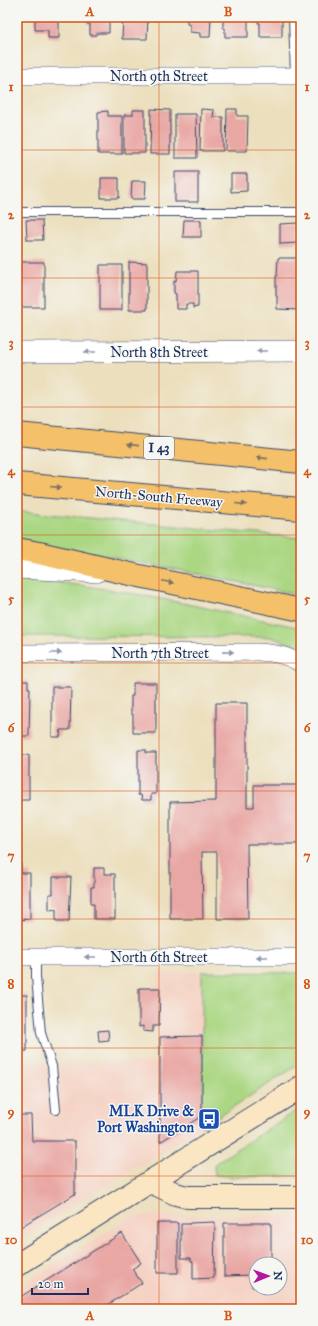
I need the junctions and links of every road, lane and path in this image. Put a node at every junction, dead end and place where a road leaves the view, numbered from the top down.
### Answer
1 (293, 17) edge
2 (17, 76) edge
3 (298, 76) edge
4 (17, 212) edge
5 (301, 212) edge
6 (301, 351) edge
7 (17, 352) edge
8 (17, 434) edge
9 (301, 462) edge
10 (17, 484) edge
11 (301, 509) edge
12 (17, 549) edge
13 (17, 568) edge
14 (130, 574) junction
15 (301, 610) edge
16 (17, 653) edge
17 (301, 664) edge
18 (17, 957) edge
19 (36, 957) junction
20 (301, 957) edge
21 (301, 1087) edge
22 (56, 1110) dead end
23 (151, 1182) junction
24 (301, 1197) edge
25 (17, 1266) edge

1 - 3 lane
2 - 3 street, North 9th Street
4 - 5 lane
6 -> 7 street, North 8th Street
9 -> 8 highway, I 43
10 -> 11 highway, North-South Freeway
12 - 14 highway
13 - 14 street
14 -> 15 highway
16 -> 17 street, North 7th Street
18 - 19 street, North 6th Street
20 -> 19 street, North 6th Street
19 - 22 lane
21 - 23 main road
23 - 24 main road
23 - 25 main road

